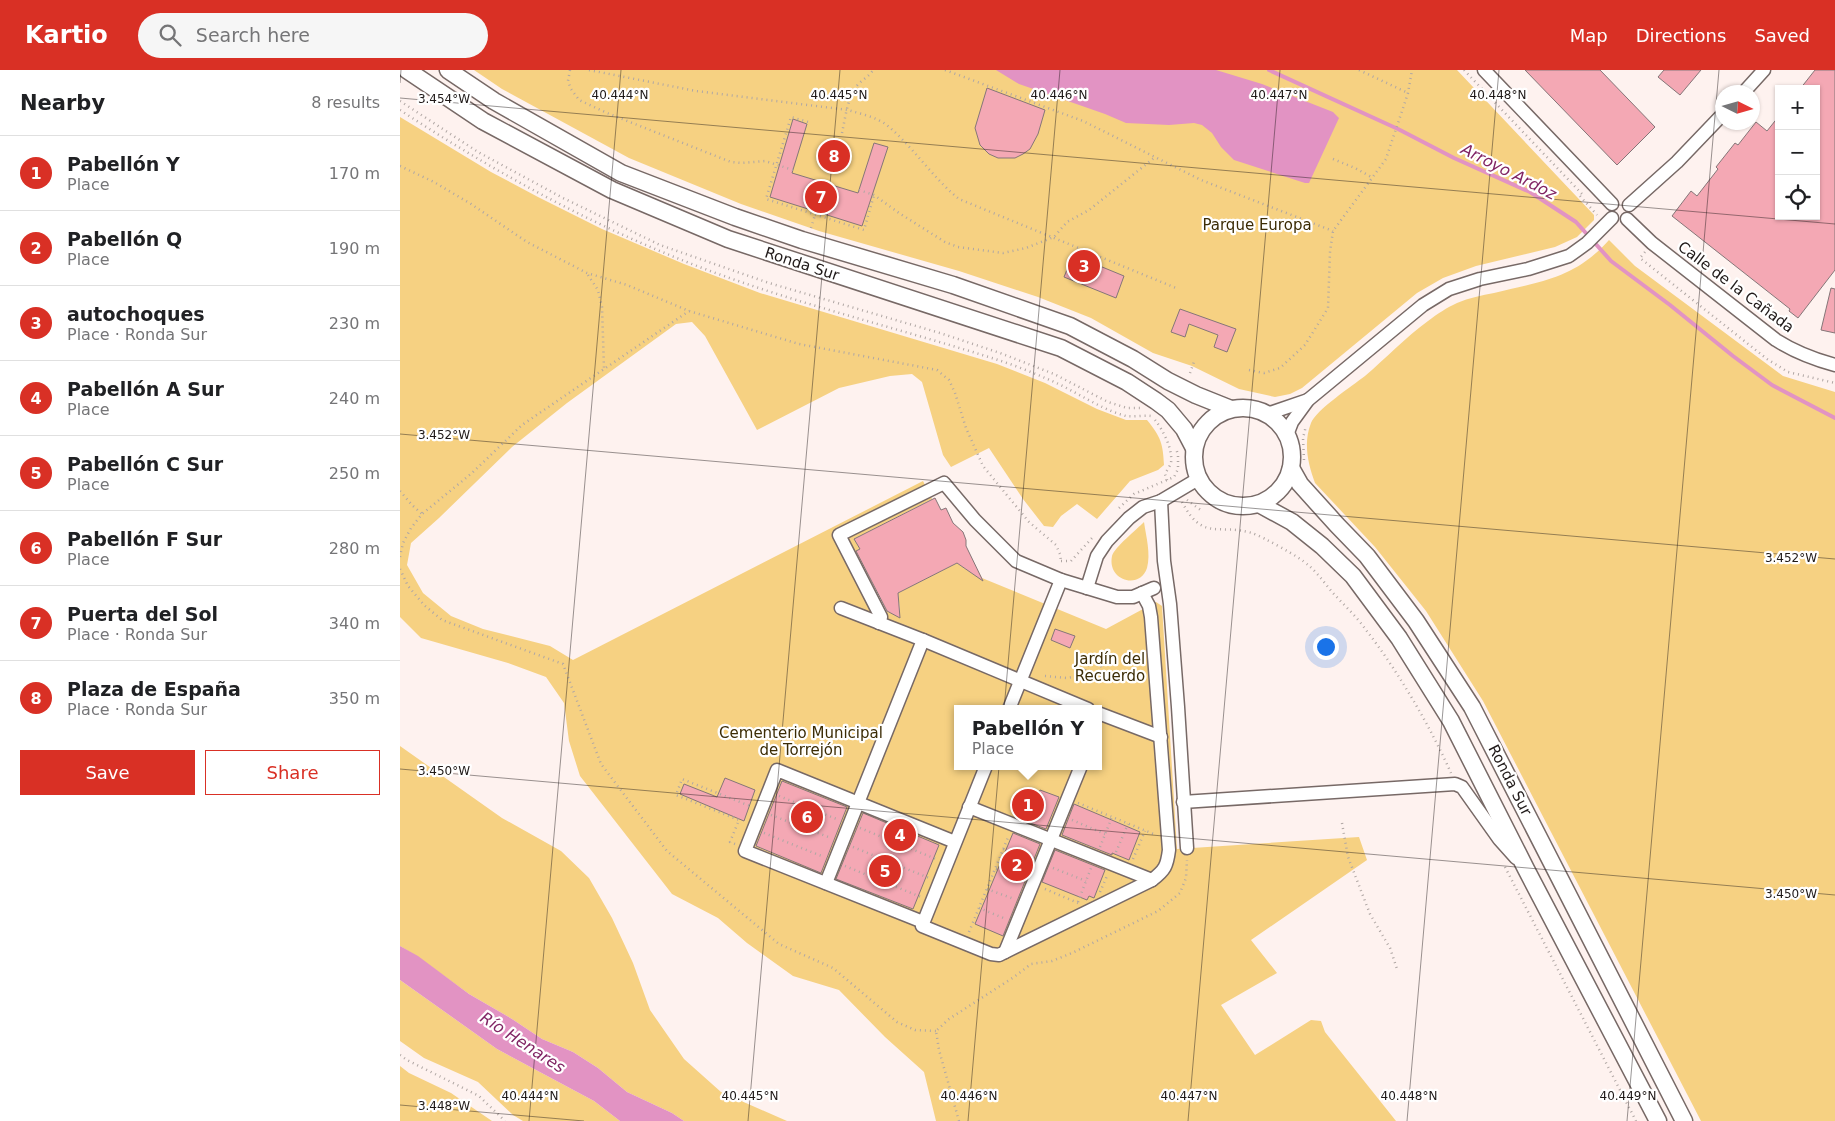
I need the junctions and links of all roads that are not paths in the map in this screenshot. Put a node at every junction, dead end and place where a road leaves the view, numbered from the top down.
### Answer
1 (407, 70) edge
2 (448, 70) edge
3 (1484, 70) edge
4 (1764, 70) edge
5 (1750, 85) edge
6 (1715, 122) edge
7 (1612, 204) junction
8 (1629, 205) junction
9 (1612, 218) junction
10 (1627, 219) junction
11 (1835, 365) edge
12 (1308, 400) junction
13 (1232, 408) junction
14 (1267, 414) junction
15 (1287, 435) junction
16 (1194, 448) junction
17 (1298, 468) junction
18 (1198, 479) junction
19 (1161, 501) junction
20 (1259, 504) junction
21 (1061, 580) junction
22 (1087, 588) junction
23 (841, 608) dead end
24 (879, 623) junction
25 (923, 640) junction
26 (1023, 675) junction
27 (1011, 705) edge
28 (1080, 705) edge
29 (1102, 718) edge
30 (1161, 737) junction
31 (984, 770) edge
32 (1078, 770) edge
33 (1183, 802) junction
34 (858, 803) junction
35 (970, 807) junction
36 (1051, 840) junction
37 (956, 842) junction
38 (1187, 848) road end
39 (1526, 869) junction
40 (1152, 880) junction
41 (826, 883) junction
42 (923, 922) junction
43 (1005, 952) junction
44 (1658, 1121) edge
45 (1684, 1121) edge

1 - 16 main road, Ronda Sur
2 - 13 main road, Ronda Sur
3 - 7 street
4 - 5 street
6 - 8 street
7 - 8 street
7 - 9 street
8 - 10 street
9 - 10 street
9 - 12 street
10 - 11 street, Calle de la Cañada
12 - 14 street
12 - 15 street
13 - 14 main road, Ronda Sur
13 - 16 main road
14 - 15 main road
15 - 17 main road, Ronda Sur
16 - 18 main road, Ronda Sur
17 - 20 main road
17 - 45 main road, Ronda Sur
18 - 19 street
18 - 20 main road
19 - 22 street
19 - 33 street
20 - 39 main road, Ronda Sur
21 - 22 street
21 - 24 street
21 - 26 street
22 - 30 street
23 - 24 street
24 - 25 street
25 - 26 street
25 - 34 street
26 - 27 street
26 - 28 street
29 - 30 street
30 - 40 street
31 - 35 street
32 - 36 street
33 - 38 street
33 - 39 street
34 - 37 street
34 - 41 street
34 - 41 street
35 - 36 street
35 - 37 street
36 - 40 street
36 - 43 street
37 - 42 street
39 - 44 main road, Ronda Sur
40 - 43 street
41 - 42 street
42 - 43 street

